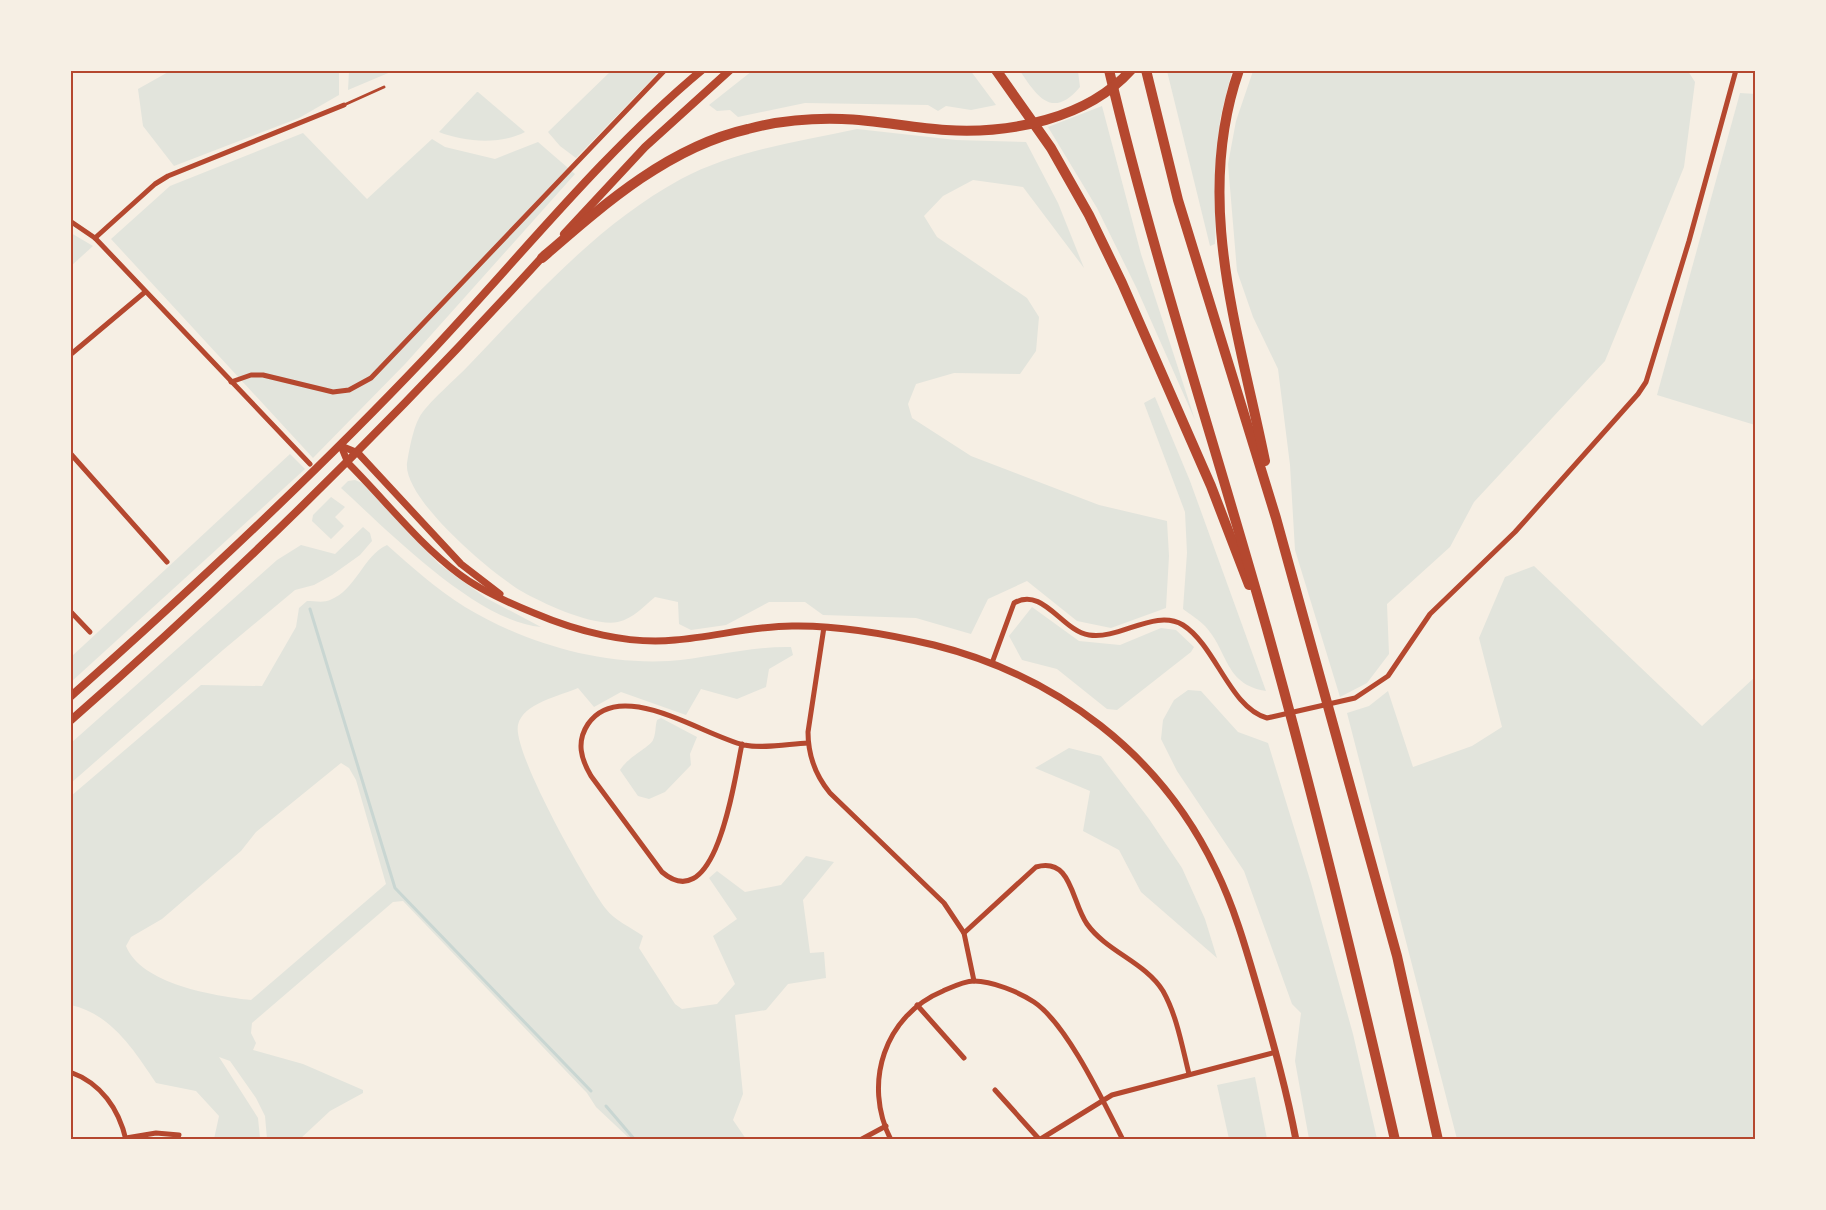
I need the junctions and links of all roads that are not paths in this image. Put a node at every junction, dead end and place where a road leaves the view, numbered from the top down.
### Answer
1 (665, 70) edge
2 (702, 70) edge
3 (730, 70) edge
4 (996, 70) edge
5 (1109, 70) edge
6 (1131, 70) edge
7 (1146, 70) edge
8 (1239, 70) edge
9 (1736, 70) edge
10 (384, 87) dead end
11 (344, 105) joint
12 (70, 221) edge
13 (95, 238) junction
14 (542, 258) junction
15 (145, 292) junction
16 (70, 355) edge
17 (231, 382) junction
18 (341, 446) junction
19 (70, 453) edge
20 (358, 453) junction
21 (348, 463) junction
22 (310, 464) dead end
23 (1276, 518) junction
24 (167, 562) dead end
25 (512, 602) junction
26 (70, 611) edge
27 (1266, 625) junction
28 (824, 627) junction
29 (90, 632) dead end
30 (992, 663) junction
31 (70, 697) edge
32 (70, 721) edge
33 (808, 743) junction
34 (742, 744) junction
35 (964, 933) junction
36 (974, 981) junction
37 (917, 1005) junction
38 (1276, 1052) junction
39 (964, 1058) dead end
40 (70, 1072) edge
41 (1189, 1074) junction
42 (995, 1090) dead end
43 (1102, 1100) junction
44 (886, 1126) junction
45 (179, 1135) dead end
46 (126, 1139) edge
47 (1039, 1139) edge
48 (860, 1140) edge
49 (891, 1140) edge
50 (1123, 1140) edge
51 (1296, 1140) edge
52 (1395, 1140) edge
53 (1438, 1140) edge

1 - 17 street
2 - 18 main road
3 - 14 main road
4 - 27 highway
5 - 27 highway
6 - 14 highway
7 - 23 highway
8 - 23 highway
9 - 30 street
10 - 11 lane
11 - 13 street
12 - 13 street
13 - 15 street
14 - 20 main road
15 - 16 street
15 - 17 street
17 - 22 street
18 - 20 street
18 - 21 street
18 - 31 main road
19 - 24 street
20 - 21 main road
20 - 25 street
21 - 25 street
21 - 32 main road
23 - 53 highway
25 - 28 street
26 - 29 street
27 - 52 highway
28 - 30 street
28 - 33 street
30 - 38 street
33 - 34 street
33 - 35 street
34 - 34 street
35 - 36 street
35 - 41 street
36 - 37 street
36 - 43 street
37 - 39 street
37 - 44 street
38 - 41 street
38 - 51 street
40 - 46 street
41 - 43 street
42 - 47 street
43 - 47 street
43 - 50 street
44 - 48 street
44 - 49 street
45 - 46 street

